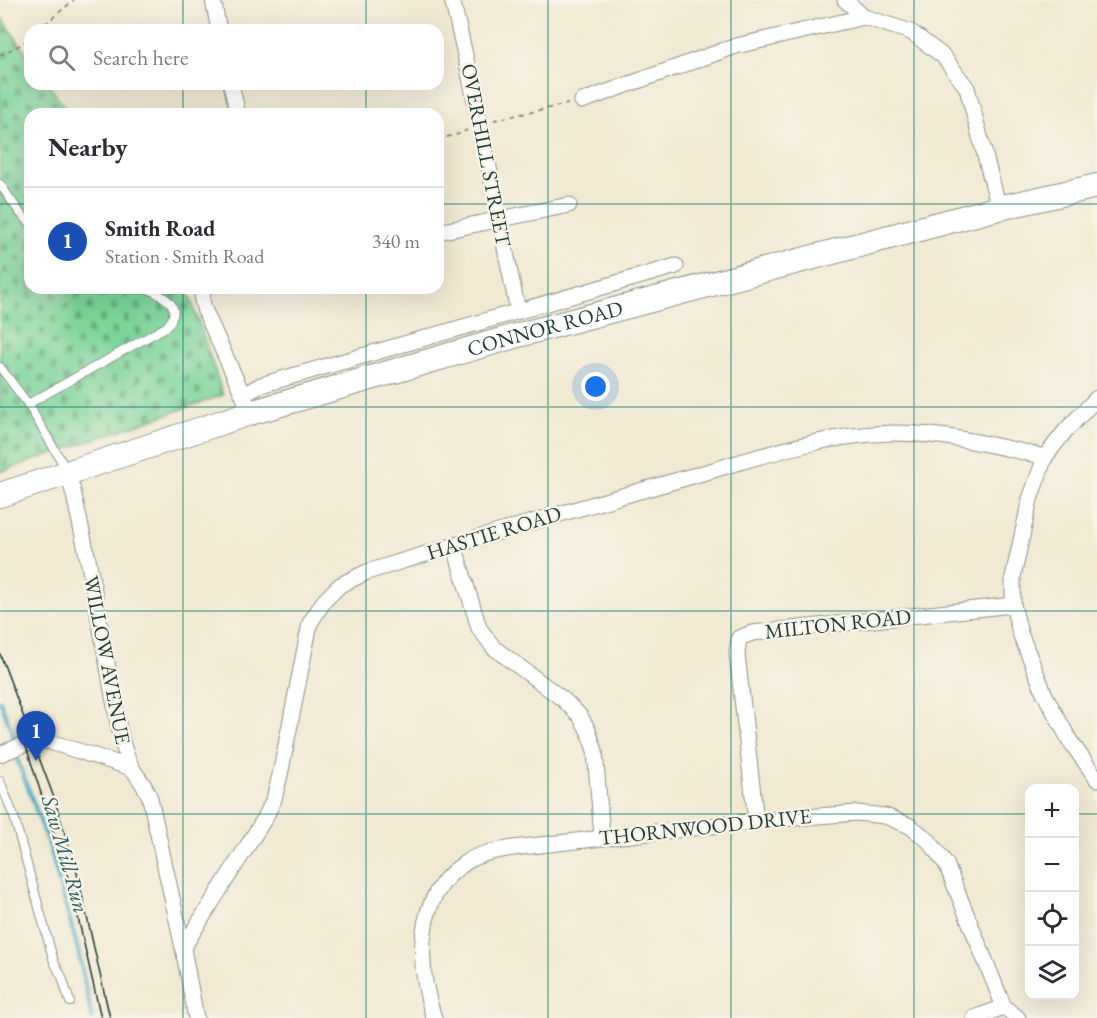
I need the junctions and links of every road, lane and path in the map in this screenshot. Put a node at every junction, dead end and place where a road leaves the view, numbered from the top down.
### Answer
1 (74, 0) edge
2 (213, 0) edge
3 (452, 0) edge
4 (845, 0) edge
5 (864, 17) junction
6 (45, 24) edge
7 (218, 24) edge
8 (24, 42) edge
9 (0, 55) edge
10 (232, 90) edge
11 (582, 101) joint
12 (237, 108) edge
13 (480, 123) junction
14 (444, 138) edge
15 (0, 184) edge
16 (1097, 186) edge
17 (569, 205) dead end
18 (999, 208) junction
19 (24, 217) edge
20 (498, 219) junction
21 (444, 231) edge
22 (676, 266) dead end
23 (160, 294) edge
24 (203, 294) edge
25 (518, 311) junction
26 (0, 367) edge
27 (1097, 398) edge
28 (28, 404) junction
29 (246, 404) junction
30 (1045, 457) junction
31 (68, 473) junction
32 (0, 495) edge
33 (454, 545) junction
34 (1013, 605) junction
35 (8, 750) edge
36 (132, 768) junction
37 (1097, 779) edge
38 (0, 781) edge
39 (756, 821) junction
40 (602, 837) junction
41 (183, 948) junction
42 (70, 1002) dead end
43 (1004, 1007) junction
44 (196, 1018) edge
45 (435, 1018) edge
46 (974, 1018) edge
47 (1018, 1018) edge

1 - 6 path
2 - 7 street
3 - 13 street, OVERHILL STREET
4 - 5 street
5 - 11 street
5 - 18 street
8 - 9 path
10 - 12 street
11 - 13 path
13 - 14 path
13 - 20 street, OVERHILL STREET
15 - 19 lane
16 - 18 main road, CONNOR ROAD
17 - 20 street
18 - 29 main road, CONNOR ROAD
20 - 21 street
20 - 25 street, OVERHILL STREET
22 - 25 street
23 - 28 lane
24 - 29 street
25 - 29 street
26 - 28 lane
27 - 30 street
28 - 31 lane
29 - 31 main road, CONNOR ROAD
30 - 33 street, HASTIE ROAD
30 - 34 street
31 - 32 main road, CONNOR ROAD
31 - 36 street, WILLOW AVENUE
33 - 40 street
33 - 41 street, HASTIE ROAD
34 - 37 street
34 - 39 street, MILTON ROAD
35 - 36 street
36 - 41 street, WILLOW AVENUE
38 - 42 lane
39 - 40 street, THORNWOOD DRIVE
39 - 43 street, THORNWOOD DRIVE
40 - 45 street, THORNWOOD DRIVE
41 - 44 street, WILLOW AVENUE
43 - 46 street
43 - 47 street, THORNWOOD DRIVE

